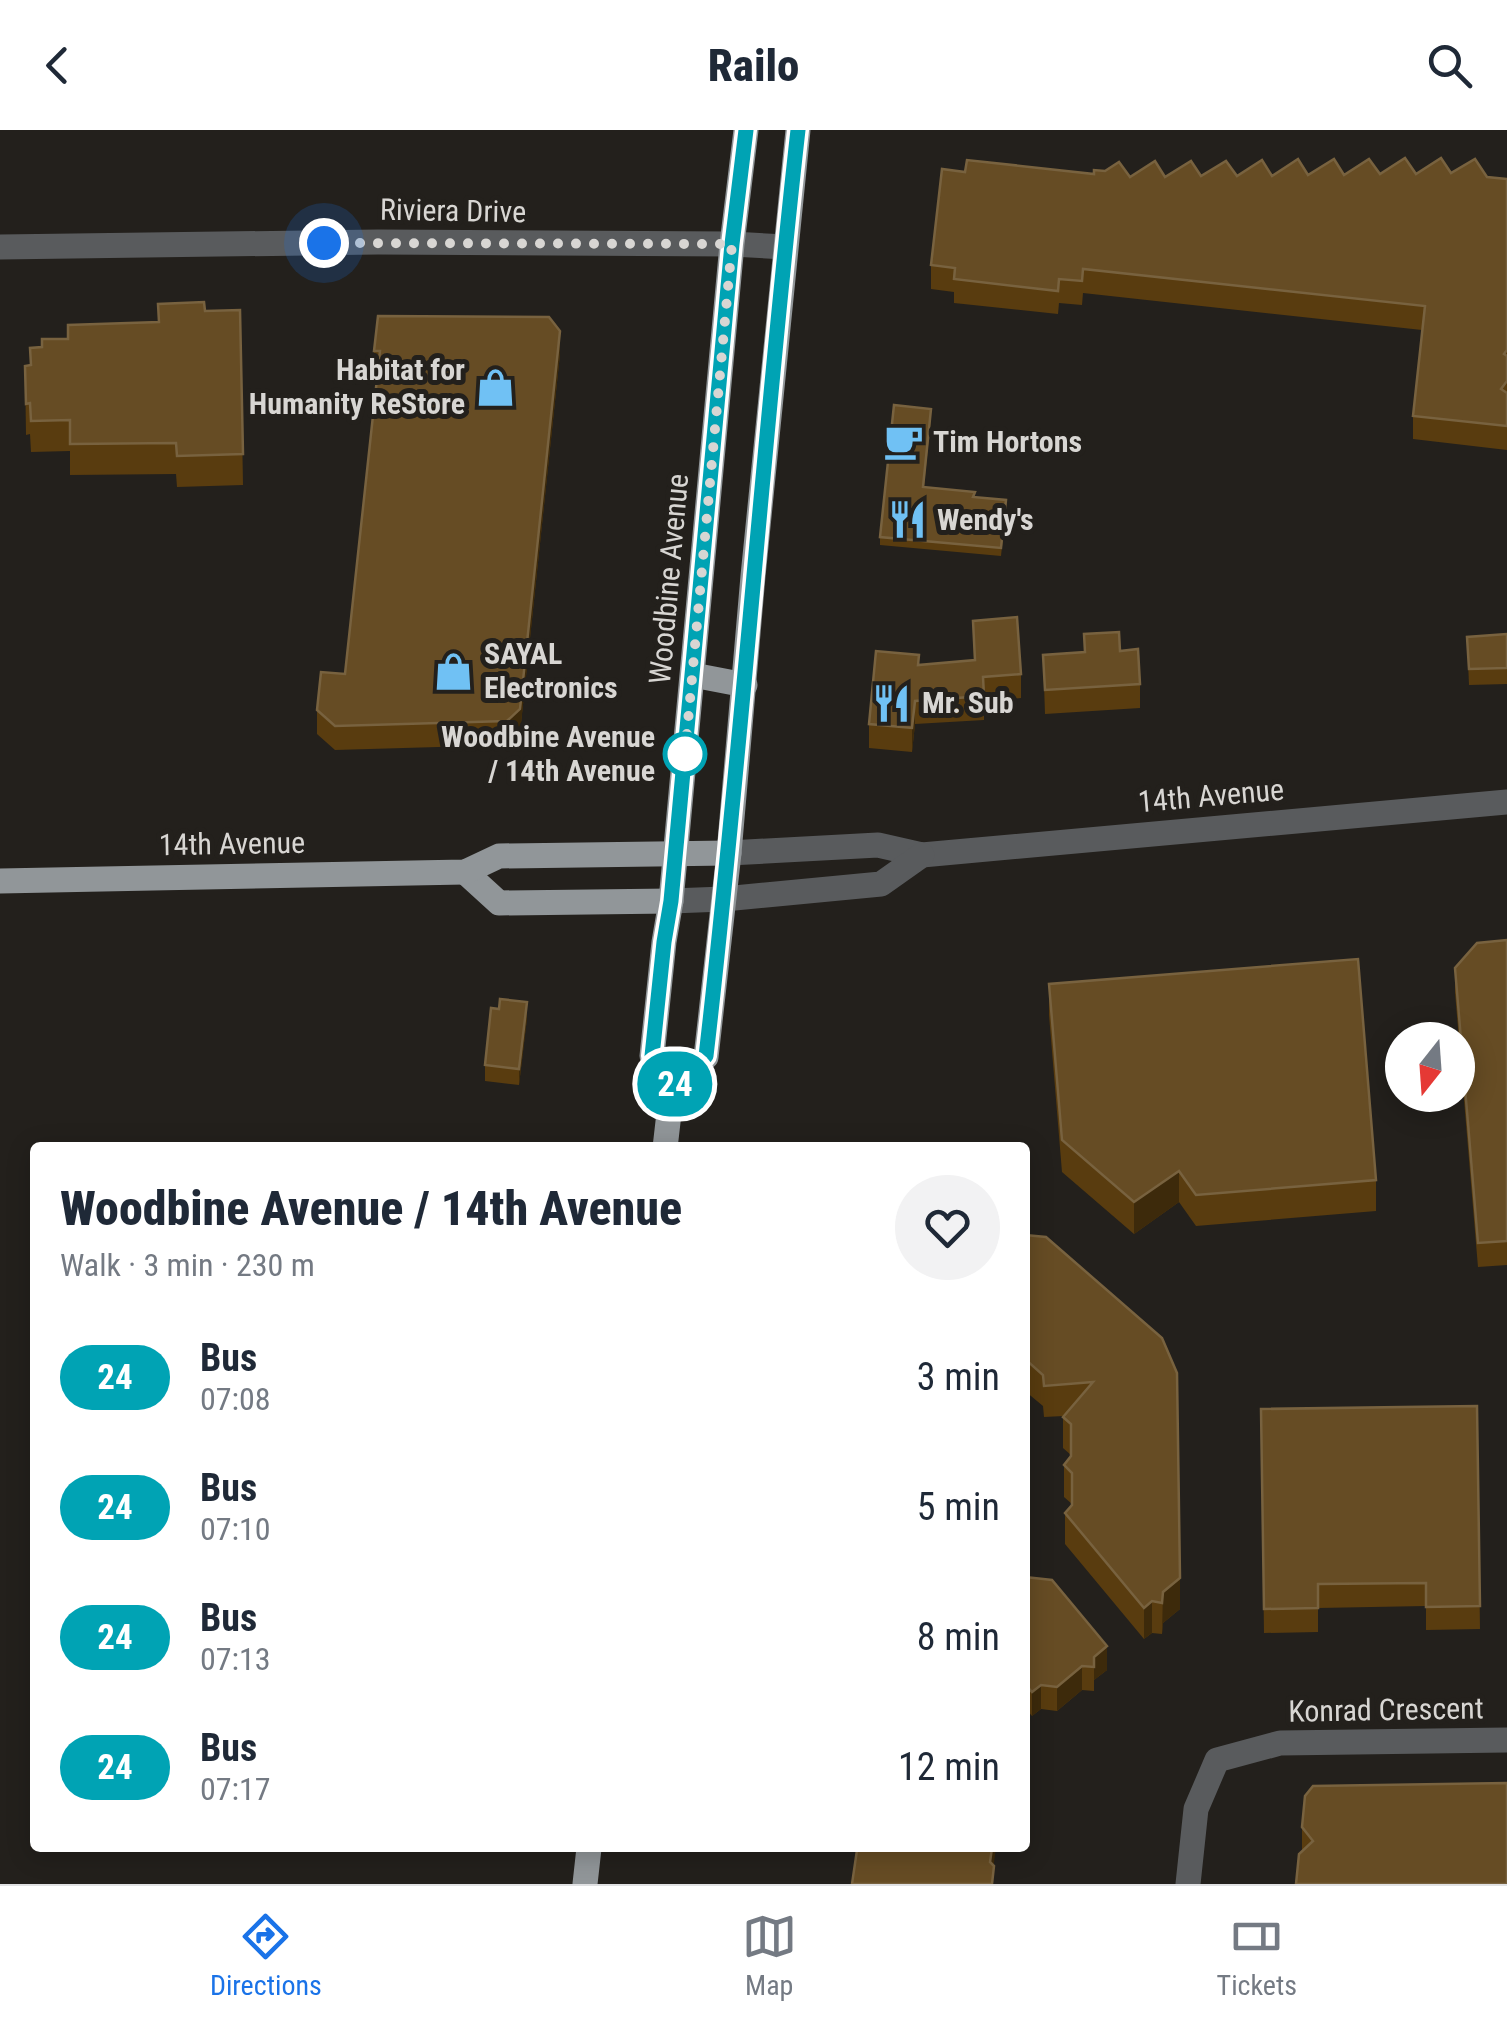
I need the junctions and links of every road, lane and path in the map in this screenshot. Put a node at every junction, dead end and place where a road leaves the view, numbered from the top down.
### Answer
1 (746, 130) edge
2 (798, 130) edge
3 (732, 244) junction
4 (0, 247) edge
5 (785, 247) junction
6 (693, 674) junction
7 (745, 685) junction
8 (1507, 802) edge
9 (730, 853) junction
10 (676, 854) junction
11 (922, 855) junction
12 (465, 872) junction
13 (0, 881) edge
14 (724, 899) junction
15 (671, 901) junction
16 (672, 1087) junction
17 (667, 1142) edge
18 (1507, 1740) edge
19 (588, 1852) edge
20 (585, 1884) edge
21 (1188, 1884) edge

1 - 3 main road, Woodbine Avenue
2 - 5 main road
3 - 4 street, Riviera Drive
3 - 5 street, Riviera Drive
3 - 6 main road, Woodbine Avenue
5 - 7 main road
6 - 7 main road
6 - 10 main road, Woodbine Avenue
7 - 9 main road
8 - 11 street, 14th Avenue
9 - 10 main road, 14th Avenue
9 - 11 street, 14th Avenue
9 - 14 main road
10 - 12 main road, 14th Avenue
10 - 15 main road, Woodbine Avenue
11 - 14 street
12 - 13 main road, 14th Avenue
12 - 15 main road
14 - 15 street
14 - 16 main road
15 - 16 main road, Woodbine Avenue
16 - 17 main road, Woodbine Avenue
18 - 21 street, Konrad Crescent
19 - 20 main road

